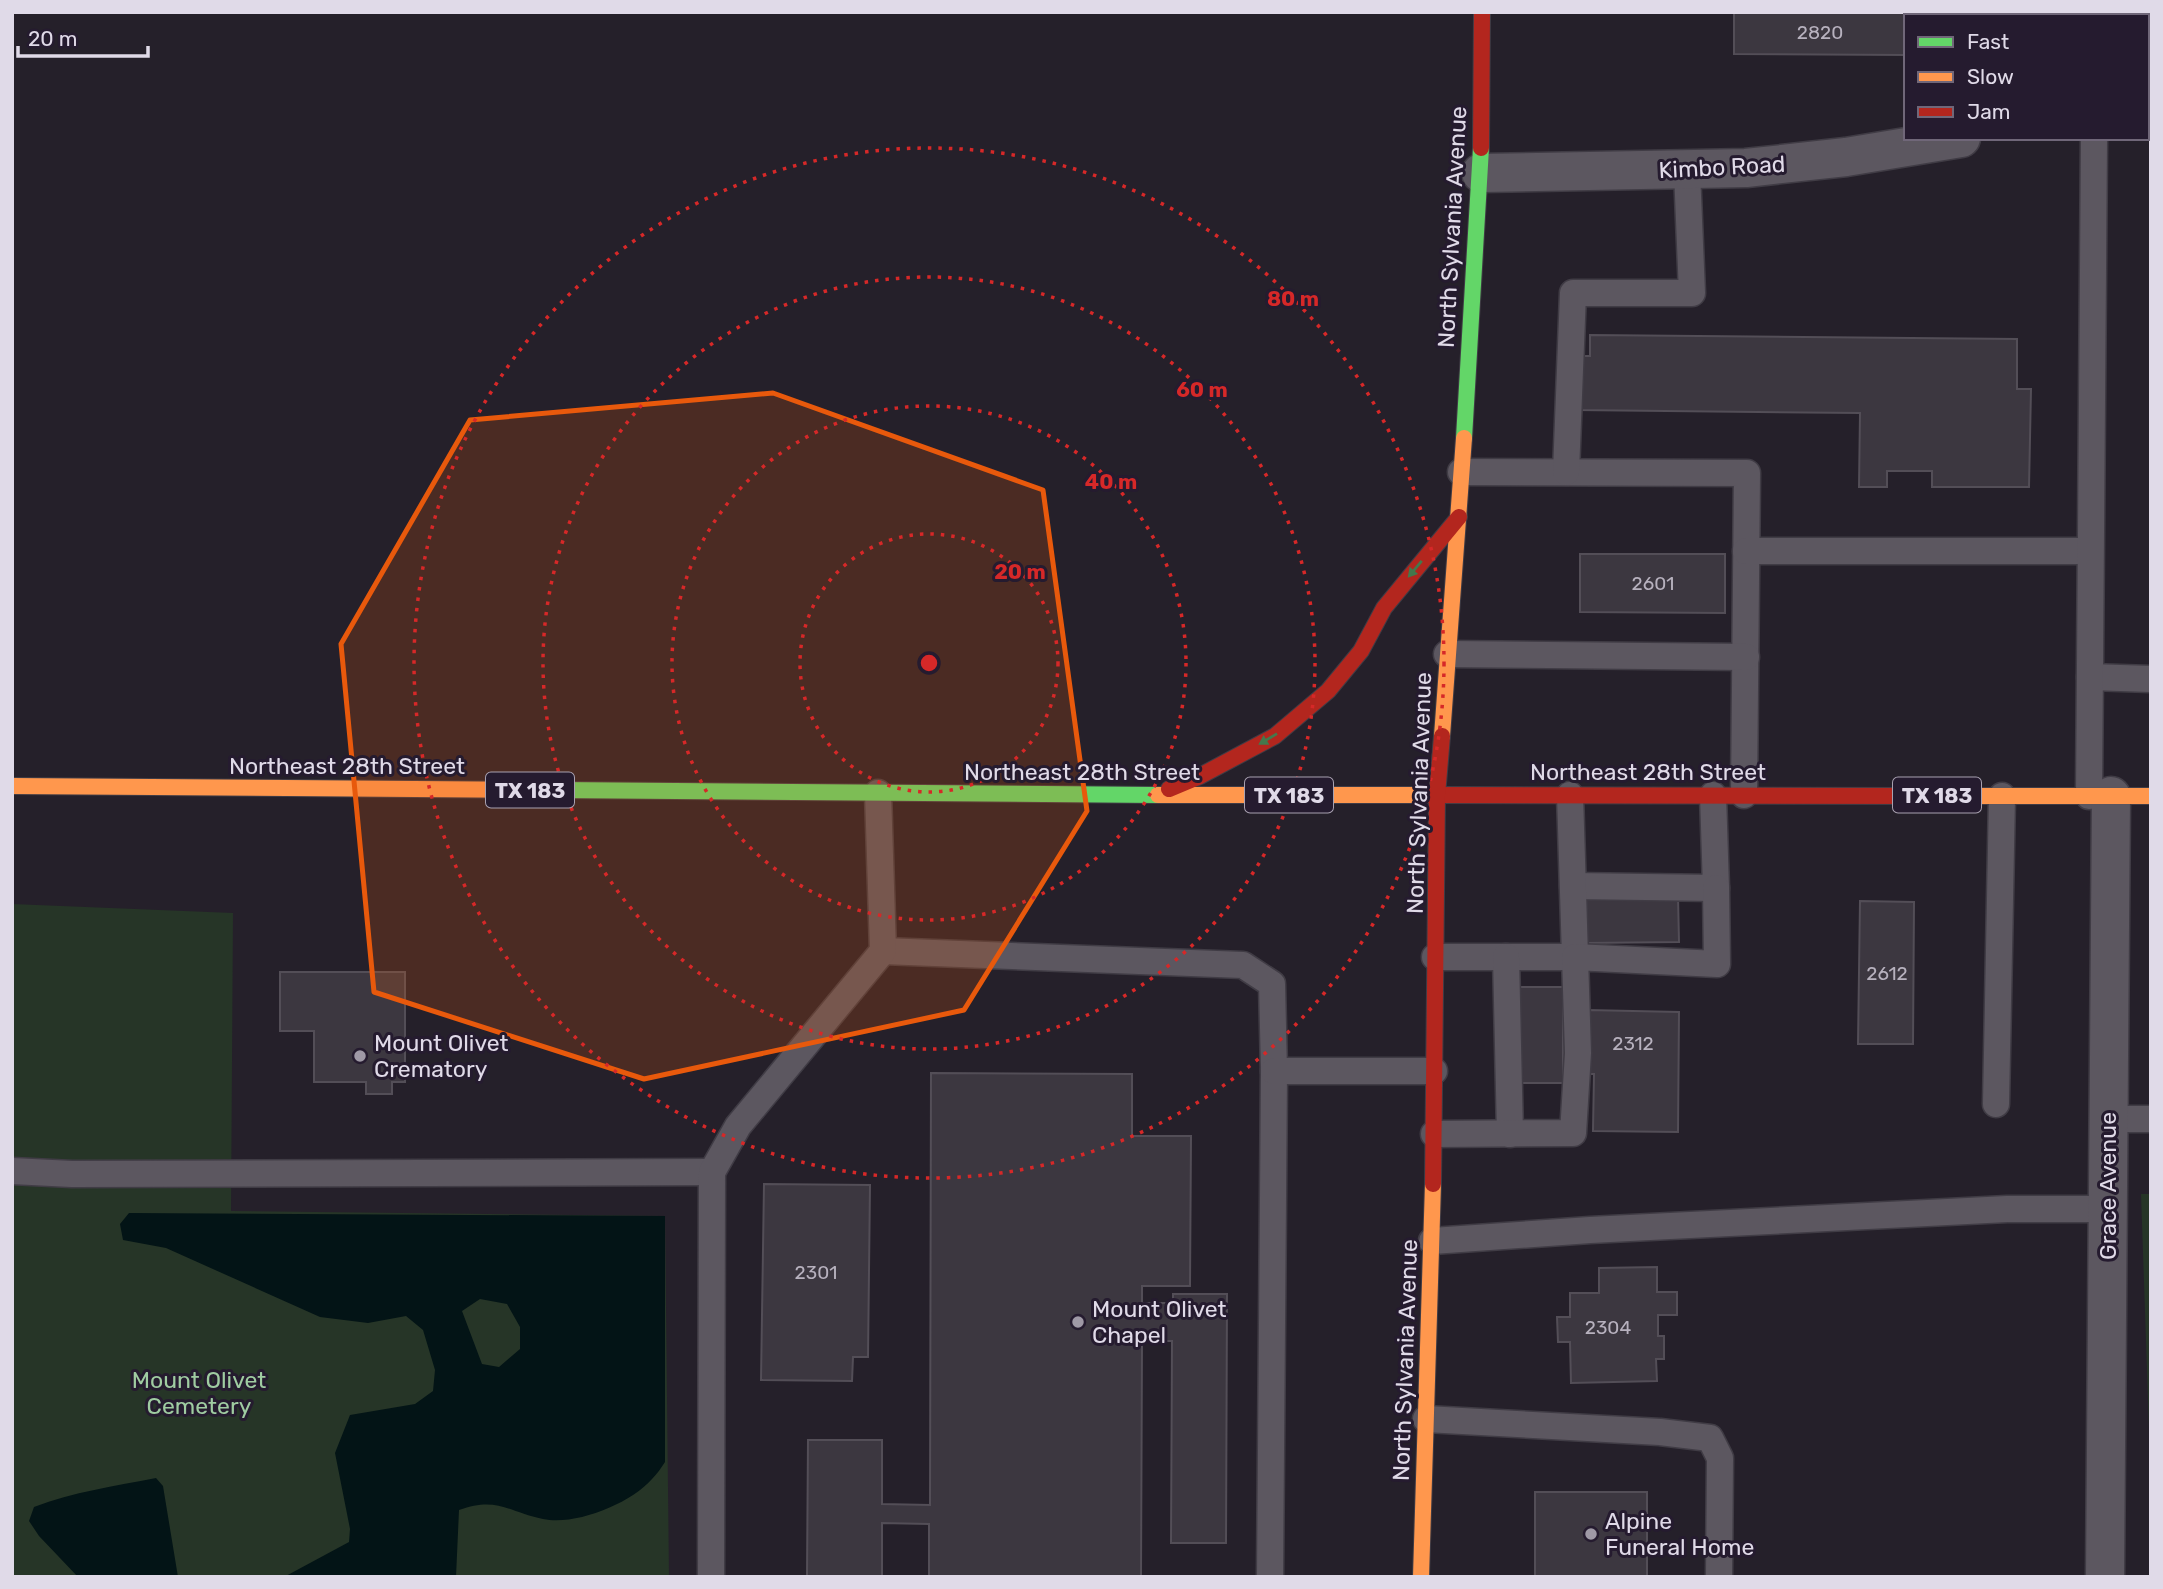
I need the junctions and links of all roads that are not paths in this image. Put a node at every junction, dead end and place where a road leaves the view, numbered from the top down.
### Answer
1 (1482, 12) edge
2 (1949, 140) edge
3 (2094, 140) edge
4 (1687, 171) junction
5 (1480, 173) junction
6 (1461, 472) junction
7 (1566, 472) junction
8 (1459, 517) junction
9 (1746, 551) junction
10 (2090, 551) junction
11 (1447, 654) junction
12 (1746, 657) junction
13 (2090, 677) junction
14 (2151, 679) edge
15 (12, 786) edge
16 (878, 793) junction
17 (1153, 795) junction
18 (1437, 795) junction
19 (1570, 795) junction
20 (1713, 795) junction
21 (1744, 795) junction
22 (2002, 796) junction
23 (2100, 796) junction
24 (2151, 796) edge
25 (1573, 886) junction
26 (1716, 888) junction
27 (883, 951) junction
28 (1435, 957) junction
29 (1507, 957) junction
30 (1575, 957) junction
31 (1274, 1071) junction
32 (1434, 1071) junction
33 (1996, 1104) dead end
34 (2108, 1119) junction
35 (2151, 1119) edge
36 (1434, 1134) junction
37 (1510, 1134) junction
38 (12, 1171) edge
39 (712, 1172) junction
40 (2108, 1209) junction
41 (1432, 1241) junction
42 (1426, 1419) junction
43 (711, 1577) edge
44 (1270, 1577) edge
45 (1421, 1577) edge
46 (1719, 1577) edge
47 (2105, 1577) edge

1 - 5 main road, North Sylvania Avenue
2 - 4 street, Kimbo Road
3 - 10 lane
4 - 5 street, Kimbo Road
4 - 7 lane
5 - 6 main road, North Sylvania Avenue
6 - 7 lane
6 - 8 main road, North Sylvania Avenue
7 - 9 lane
8 - 11 main road, North Sylvania Avenue
8 -> 17 main road
9 - 10 lane
9 - 12 lane
10 - 13 lane
11 - 12 lane
11 - 18 main road, North Sylvania Avenue
12 - 21 lane
13 - 14 lane
13 - 23 lane
15 - 16 main road, Northeast 28th Street / TX 183
16 - 17 main road, Northeast 28th Street / TX 183
16 - 27 lane
17 - 18 main road, Northeast 28th Street / TX 183
18 - 19 main road, Northeast 28th Street / TX 183
18 - 28 main road, North Sylvania Avenue
19 - 20 main road, Northeast 28th Street / TX 183
19 - 25 lane
20 - 21 main road, Northeast 28th Street / TX 183
20 - 26 lane
21 - 22 main road, Northeast 28th Street / TX 183
22 - 23 main road, Northeast 28th Street / TX 183
22 - 33 lane
23 - 24 main road, Northeast 28th Street / TX 183
23 - 34 street, Grace Avenue
25 - 26 lane
25 - 30 lane
26 - 30 lane
27 - 31 lane
27 - 39 lane
28 - 29 lane
28 - 32 main road, North Sylvania Avenue
29 - 30 lane
29 - 37 lane
30 - 37 lane
31 - 32 lane
31 - 44 lane
32 - 36 main road, North Sylvania Avenue
34 - 35 lane
34 - 40 street, Grace Avenue
36 - 37 lane
36 - 41 main road, North Sylvania Avenue
38 - 39 lane
39 - 43 lane
40 - 41 lane
40 - 47 street, Grace Avenue
41 - 42 main road, North Sylvania Avenue
42 - 45 main road, North Sylvania Avenue
42 - 46 lane

